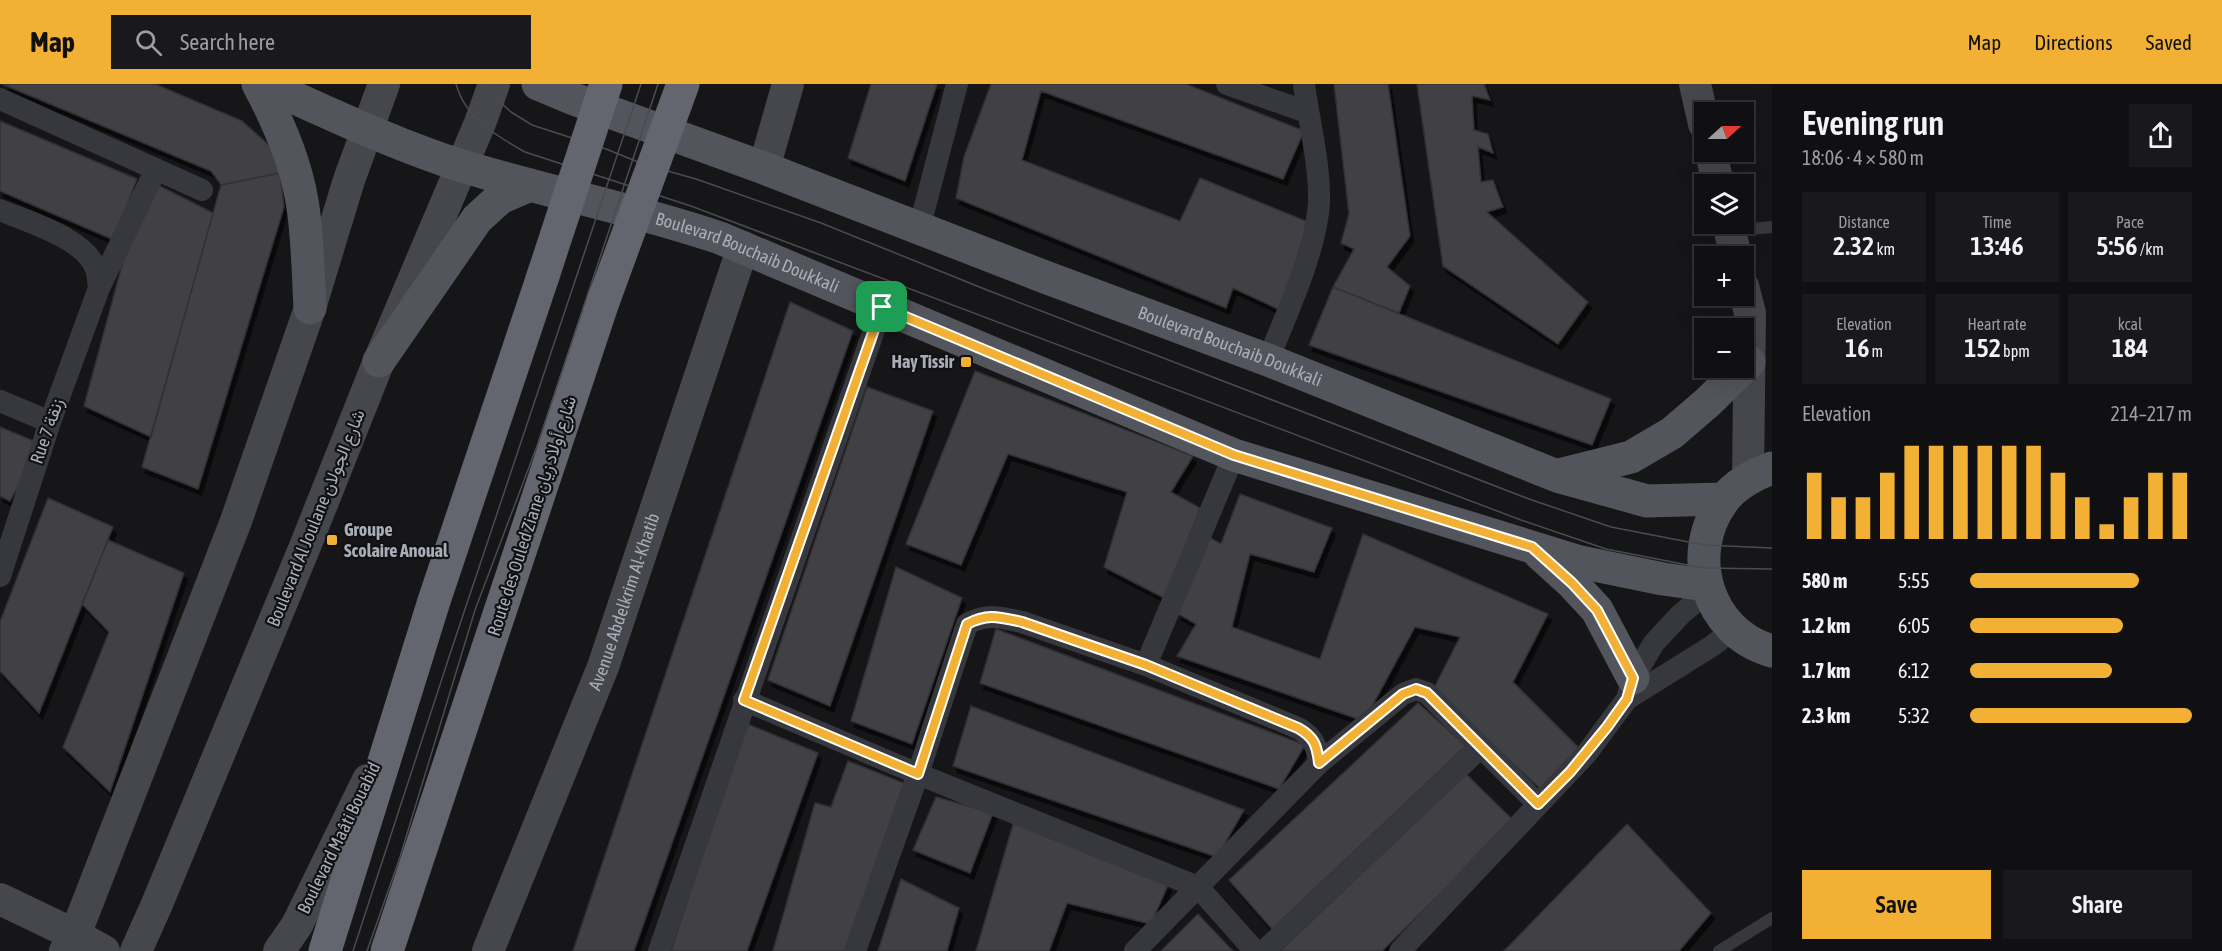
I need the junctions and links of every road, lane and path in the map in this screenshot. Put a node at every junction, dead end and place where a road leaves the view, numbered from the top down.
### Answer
1 (258, 84) edge
2 (264, 84) edge
3 (384, 84) edge
4 (494, 84) edge
5 (538, 84) edge
6 (606, 84) edge
7 (683, 84) edge
8 (788, 84) edge
9 (957, 84) edge
10 (1227, 84) edge
11 (1304, 84) edge
12 (1695, 84) edge
13 (0, 99) edge
14 (1699, 102) edge
15 (1307, 112) junction
16 (368, 131) junction
17 (462, 166) junction
18 (764, 168) junction
19 (156, 169) junction
20 (530, 185) junction
21 (202, 190) dead end
22 (0, 210) edge
23 (1772, 227) edge
24 (919, 229) junction
25 (1731, 237) edge
26 (743, 247) junction
27 (99, 288) junction
28 (1748, 306) edge
29 (882, 307) junction
30 (310, 308) junction
31 (1761, 355) edge
32 (1268, 360) junction
33 (379, 361) junction
34 (0, 401) edge
35 (50, 422) junction
36 (1234, 455) junction
37 (1760, 472) edge
38 (1557, 476) junction
39 (1724, 499) junction
40 (9, 517) edge
41 (1532, 547) junction
42 (0, 576) edge
43 (1707, 588) junction
44 (1733, 630) junction
45 (1772, 651) edge
46 (1146, 665) junction
47 (1630, 689) junction
48 (744, 700) junction
49 (396, 723) junction
50 (1481, 747) junction
51 (1319, 763) junction
52 (918, 774) junction
53 (1538, 804) junction
54 (1198, 887) junction
55 (0, 899) edge
56 (1772, 918) edge
57 (70, 943) edge
58 (104, 951) edge
59 (136, 951) edge
60 (279, 951) edge
61 (325, 951) edge
62 (387, 951) edge
63 (488, 951) edge
64 (659, 951) edge
65 (855, 951) edge
66 (1135, 951) edge
67 (1256, 951) edge
68 (1264, 951) edge
69 (1400, 951) edge
70 (1719, 951) edge

1 - 30 main road
2 - 16 main road, Boulevard Bouchaib Doukkali
3 - 16 main road
4 - 17 main road, Boulevard Al Joulane شارع الجولان
5 - 18 main road, Boulevard Bouchaib Doukkali
6 - 49 highway, bridge
7 - 62 highway, Route des Ouled Ziane شارع أولاد زيان, bridge
8 - 18 main road
9 - 24 street
10 - 15 street
11 - 15 street
12 - 14 main road
13 - 19 street
15 - 32 street
16 - 17 main road, Boulevard Bouchaib Doukkali
16 - 30 main road
17 - 20 main road, Boulevard Bouchaib Doukkali
17 - 33 main road, Boulevard Al Joulane شارع الجولان
18 - 24 main road, Boulevard Bouchaib Doukkali
19 - 21 street
19 - 27 street, Rue 7 زنقة
20 - 26 main road, Boulevard Bouchaib Doukkali
20 - 33 main road
22 - 27 street
23 - 25 lane
24 - 32 main road, Boulevard Bouchaib Doukkali
26 - 29 main road, Boulevard Bouchaib Doukkali
26 - 63 main road, Avenue Abdelkrim Al-Khatib
27 - 35 street, Rue 7 زنقة
28 - 31 main road
29 - 36 main road, Boulevard Bouchaib Doukkali
29 - 48 street
30 - 57 main road
31 - 37 main road
31 - 38 main road
32 - 38 main road, Boulevard Bouchaib Doukkali
33 - 59 main road, Boulevard Al Joulane شارع الجولان
34 - 35 street
35 - 40 street, Rue 7 زنقة
36 - 41 main road, Boulevard Bouchaib Doukkali
36 - 46 street
37 - 39 main road
38 - 39 main road, Boulevard Bouchaib Doukkali
39 - 43 main road
40 - 42 street, Rue 7 زنقة
41 - 43 main road, Boulevard Bouchaib Doukkali
41 - 47 main road
43 - 44 main road
43 - 47 street
44 - 45 main road
44 - 47 street
46 - 51 street
46 - 52 street
47 - 53 street
48 - 52 street
48 - 64 street
49 - 60 main road, Boulevard Maâti Bouabid
49 - 61 highway
50 - 51 street
50 - 53 street
50 - 68 street
51 - 54 street
52 - 54 street
52 - 65 street
53 - 69 street
54 - 66 street
54 - 67 street
55 - 57 main road
56 - 70 lane
57 - 58 main road

